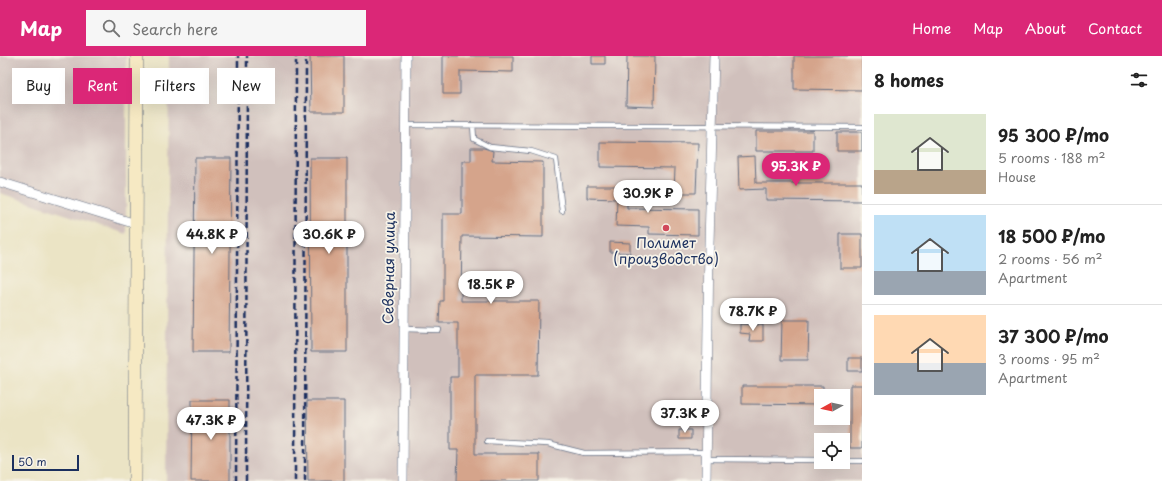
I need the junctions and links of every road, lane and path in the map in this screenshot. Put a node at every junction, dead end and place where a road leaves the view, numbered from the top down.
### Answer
1 (137, 56) edge
2 (406, 56) edge
3 (714, 56) edge
4 (406, 125) junction
5 (473, 125) junction
6 (712, 126) junction
7 (862, 127) edge
8 (0, 182) edge
9 (562, 211) dead end
10 (136, 224) junction
11 (404, 330) junction
12 (439, 330) dead end
13 (487, 441) dead end
14 (706, 455) junction
15 (814, 460) edge
16 (850, 460) edge
17 (862, 461) edge
18 (135, 481) edge
19 (403, 481) edge
20 (706, 481) edge

1 - 10 main road
2 - 4 street, Северная улица
3 - 6 street
4 - 5 lane
4 - 11 street, Северная улица
5 - 6 lane
5 - 9 lane
6 - 7 lane
6 - 14 street
8 - 10 street
10 - 18 main road
11 - 12 lane
11 - 19 street, Северная улица
13 - 14 lane
14 - 15 lane
14 - 20 street
16 - 17 lane

